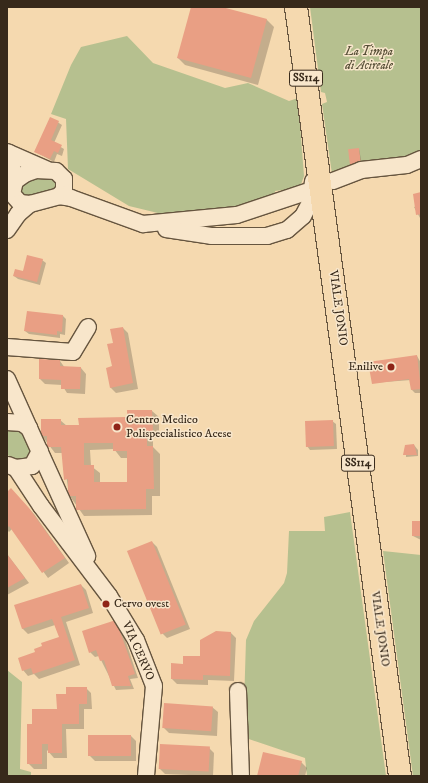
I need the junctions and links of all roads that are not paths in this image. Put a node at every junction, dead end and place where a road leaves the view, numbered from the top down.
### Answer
1 (296, 7) edge
2 (316, 150) junction
3 (8, 152) edge
4 (421, 160) edge
5 (46, 169) junction
6 (64, 179) junction
7 (333, 181) dead end
8 (14, 187) junction
9 (306, 192) dead end
10 (59, 196) junction
11 (30, 204) junction
12 (97, 206) junction
13 (142, 224) junction
14 (7, 226) edge
15 (7, 230) edge
16 (88, 327) dead end
17 (7, 347) edge
18 (7, 379) edge
19 (13, 394) junction
20 (7, 416) edge
21 (7, 422) edge
22 (30, 428) junction
23 (40, 451) junction
24 (12, 466) edge
25 (98, 581) junction
26 (238, 692) dead end
27 (146, 776) edge
28 (242, 776) edge
29 (400, 776) edge

1 - 2 main road, VIALE JONIO / SS114
2 - 13 street
2 - 29 main road, VIALE JONIO / SS114
3 - 5 street
3 - 8 street
4 - 7 street
5 - 6 street
5 - 8 street
6 - 10 street
6 - 12 street
8 - 11 street
8 - 14 street
9 - 13 street
10 - 11 street
10 - 12 street
11 - 15 street
12 - 13 street
16 - 17 street
18 - 19 street
19 - 20 street
19 - 22 street
21 - 22 street
22 - 23 street
23 - 24 street
23 - 25 street
24 - 25 street
25 - 27 street, VIA CERVO
26 - 28 street

